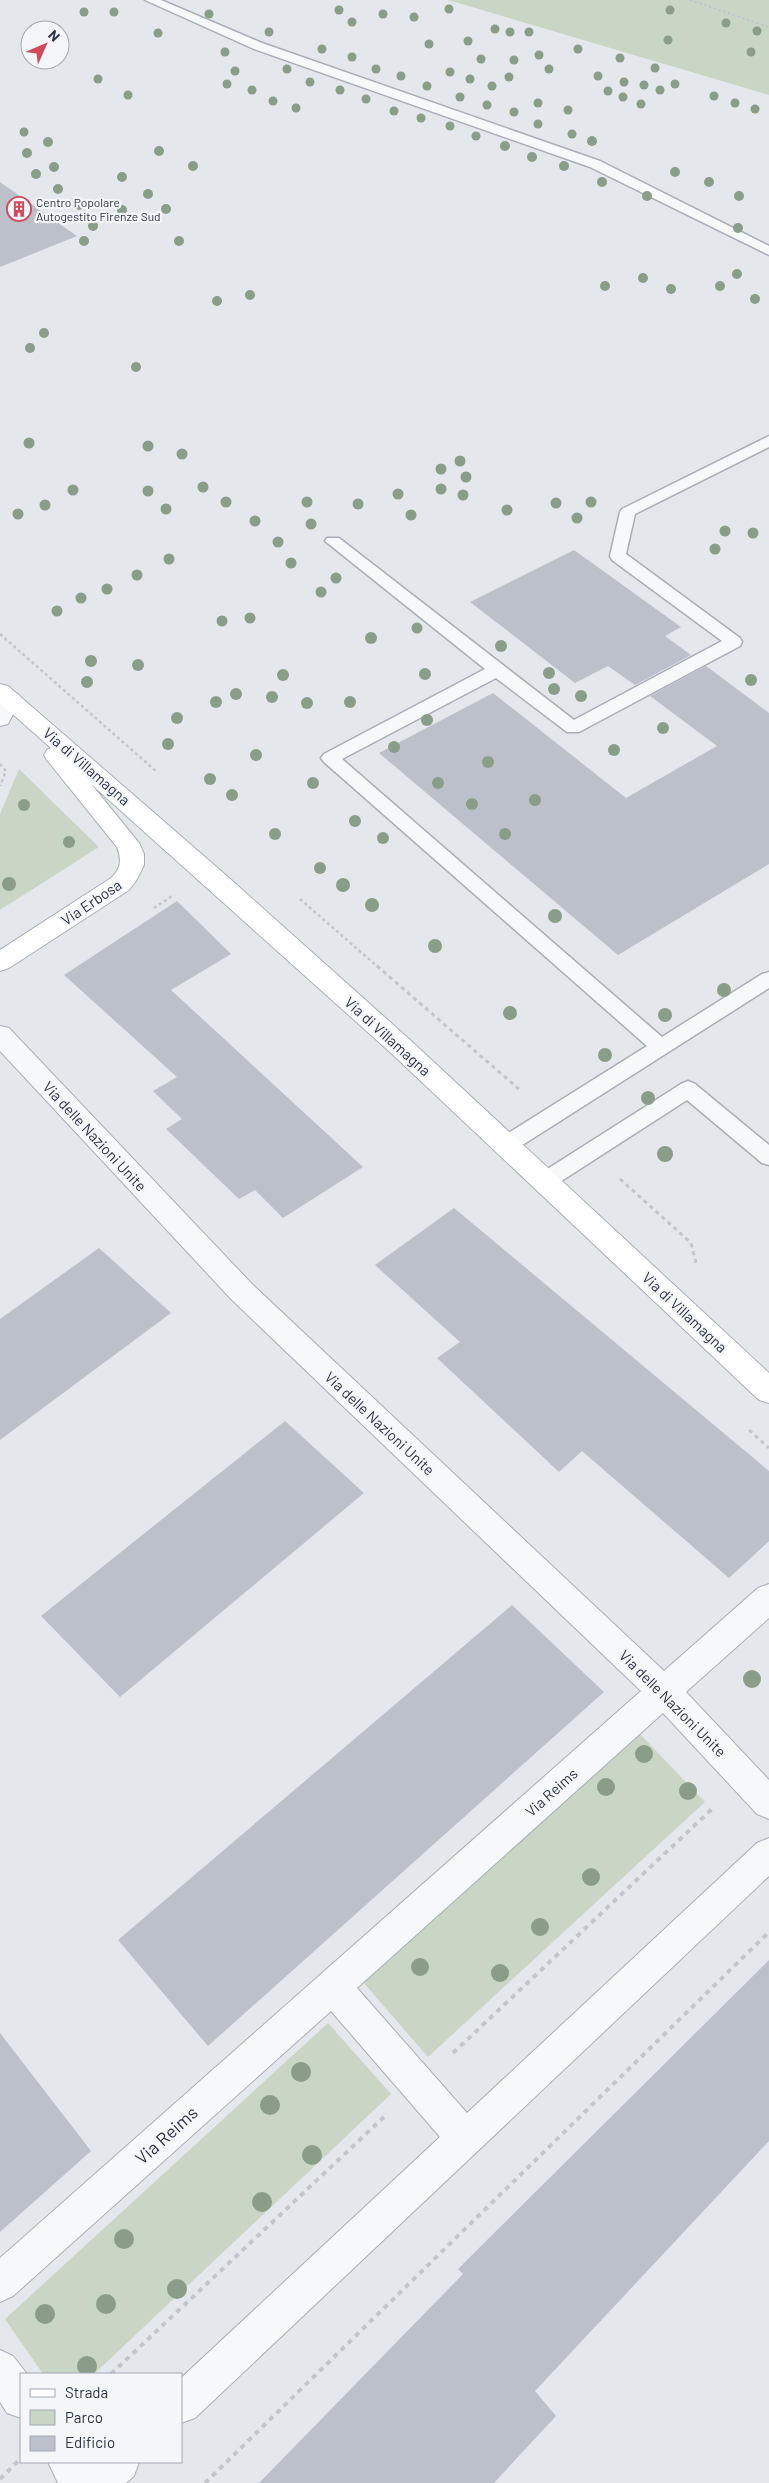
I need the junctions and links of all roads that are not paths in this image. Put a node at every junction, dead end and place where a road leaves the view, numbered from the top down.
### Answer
1 (151, 0) edge
2 (769, 251) edge
3 (769, 441) edge
4 (333, 541) dead end
5 (497, 670) junction
6 (6, 703) edge
7 (0, 962) edge
8 (769, 979) edge
9 (0, 1035) edge
10 (661, 1047) junction
11 (506, 1145) junction
12 (769, 1157) edge
13 (545, 1181) junction
14 (769, 1391) edge
15 (769, 1598) edge
16 (664, 1692) junction
17 (769, 1803) edge
18 (769, 1854) edge
19 (332, 1987) junction
20 (465, 2138) junction
21 (0, 2283) edge
22 (0, 2369) edge
23 (20, 2398) edge
24 (182, 2403) edge
25 (68, 2463) edge
26 (119, 2463) edge
27 (82, 2483) edge
28 (97, 2483) edge

1 - 2 lane
3 - 5 lane
4 - 5 lane
5 - 10 lane
6 - 7 main road, Via Erbosa
6 - 11 main road, Via di Villamagna
8 - 10 lane
9 - 16 street, Via delle Nazioni Unite
10 - 11 lane
11 - 13 main road, Via di Villamagna
12 - 13 lane
13 - 14 main road, Via di Villamagna
15 - 16 street, Via Reims
16 - 17 street, Via delle Nazioni Unite
16 - 19 street, Via Reims
18 - 20 street
19 - 20 street
19 - 21 street, Via Reims
20 - 24 street
22 - 23 street
25 - 27 street
26 - 28 street

